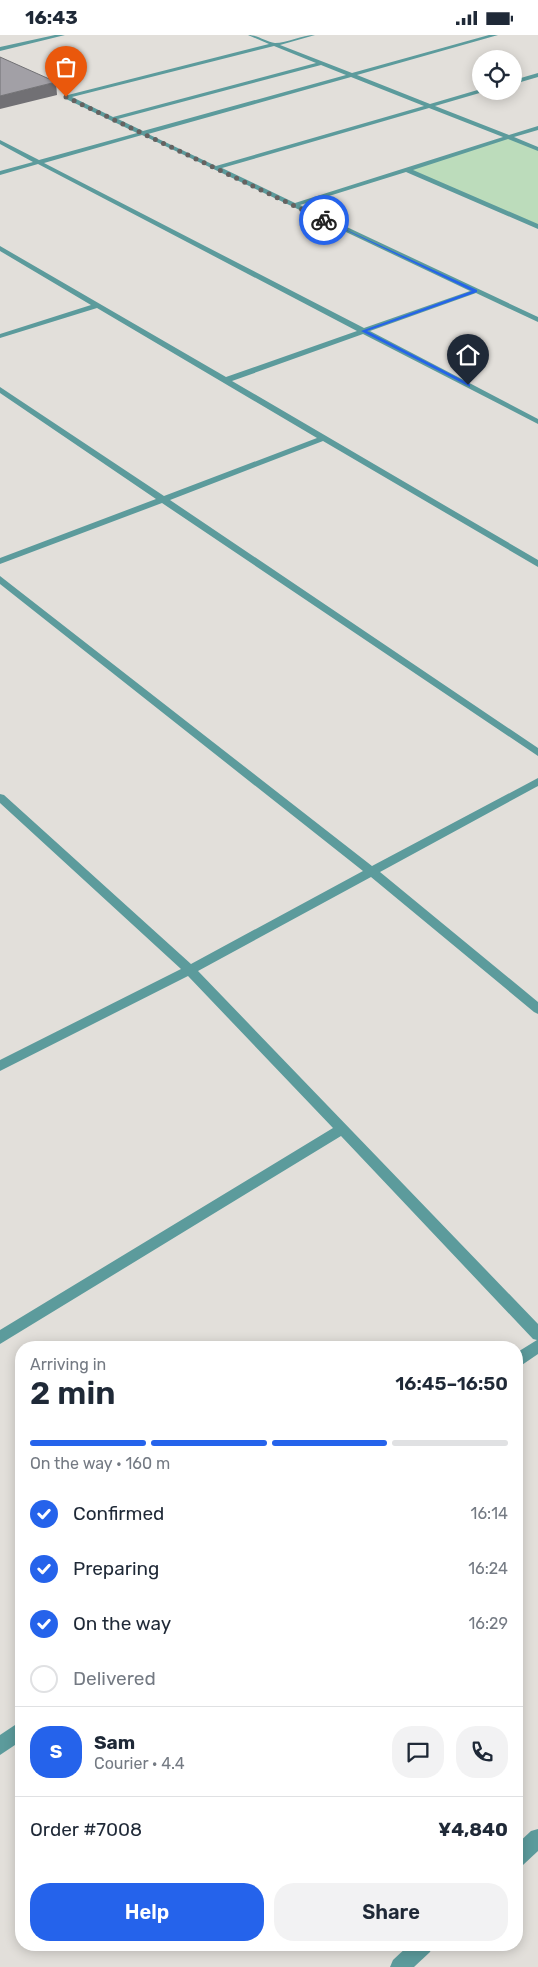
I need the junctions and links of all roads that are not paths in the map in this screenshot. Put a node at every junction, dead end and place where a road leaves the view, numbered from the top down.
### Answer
1 (62, 35) edge
2 (251, 35) edge
3 (312, 35) edge
4 (495, 35) edge
5 (274, 44) junction
6 (0, 49) edge
7 (321, 63) junction
8 (352, 75) junction
9 (538, 75) edge
10 (522, 80) edge
11 (472, 94) edge
12 (429, 106) junction
13 (111, 119) junction
14 (538, 129) edge
15 (143, 134) junction
16 (508, 138) junction
17 (0, 142) edge
18 (538, 149) edge
19 (40, 163) junction
20 (215, 168) junction
21 (406, 169) junction
22 (0, 173) edge
23 (294, 205) junction
24 (538, 227) edge
25 (0, 248) edge
26 (476, 291) junction
27 (98, 305) junction
28 (538, 320) edge
29 (363, 331) junction
30 (0, 336) edge
31 (226, 380) junction
32 (0, 389) edge
33 (538, 422) edge
34 (324, 437) junction
35 (162, 499) junction
36 (0, 561) edge
37 (538, 564) edge
38 (0, 579) edge
39 (538, 753) edge
40 (538, 781) edge
41 (0, 797) edge
42 (371, 871) junction
43 (190, 970) junction
44 (538, 1009) edge
45 (0, 1066) edge
46 (342, 1129) junction
47 (538, 1334) edge
48 (0, 1338) edge
49 (538, 1346) edge
50 (523, 1358) edge
51 (15, 1735) edge
52 (0, 1746) edge
53 (538, 1838) edge
54 (523, 1852) edge
55 (417, 1951) edge
56 (400, 1967) edge

1 - 6 street
2 - 5 street
3 - 5 street
4 - 8 street
5 - 7 street
5 - 13 street
7 - 8 street
7 - 13 street
8 - 12 street
8 - 15 street
9 - 10 street
11 - 12 street
12 - 16 street
12 - 20 street
13 - 15 street
14 - 16 street
15 - 19 street
15 - 20 street
16 - 18 street
16 - 21 street
17 - 19 street
19 - 22 street
19 - 29 street
20 - 23 street
21 - 23 street
21 - 24 street
23 - 26 street
25 - 27 street
26 - 28 street
26 - 29 street
27 - 30 street
27 - 31 street
29 - 31 street
29 - 33 street
31 - 34 street
32 - 35 street
34 - 35 street
34 - 37 street
35 - 36 street
35 - 39 street
38 - 42 street
40 - 42 street
41 - 43 street
42 - 43 street
42 - 44 street
43 - 45 street
43 - 46 street
46 - 47 street
46 - 48 street
49 - 50 street
51 - 52 street
53 - 54 street
55 - 56 street

